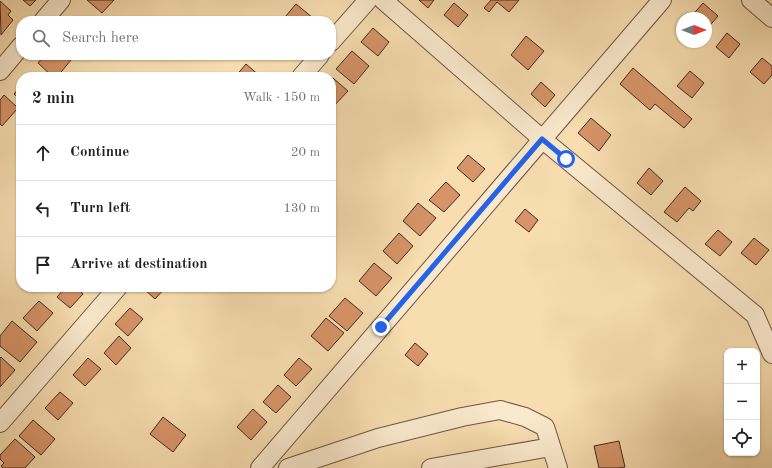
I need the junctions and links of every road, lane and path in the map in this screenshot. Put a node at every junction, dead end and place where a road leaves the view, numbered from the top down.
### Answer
1 (61, 0) edge
2 (368, 0) edge
3 (383, 0) edge
4 (662, 0) edge
5 (751, 0) edge
6 (47, 16) edge
7 (772, 18) edge
8 (336, 36) edge
9 (16, 52) edge
10 (316, 60) edge
11 (0, 71) edge
12 (305, 72) edge
13 (542, 139) junction
14 (114, 292) edge
15 (772, 354) edge
16 (0, 423) edge
17 (551, 447) junction
18 (512, 461) edge
19 (322, 463) edge
20 (493, 463) edge
21 (260, 468) edge
22 (288, 468) edge
23 (431, 468) edge
24 (558, 468) edge

1 - 6 street
2 - 8 street
3 - 13 street
4 - 13 street
5 - 7 street
9 - 11 street
10 - 12 street
13 - 15 street
13 - 21 street
14 - 16 street
17 - 18 street
17 - 19 street
17 - 24 street
18 - 20 street
19 - 22 street
20 - 23 street

